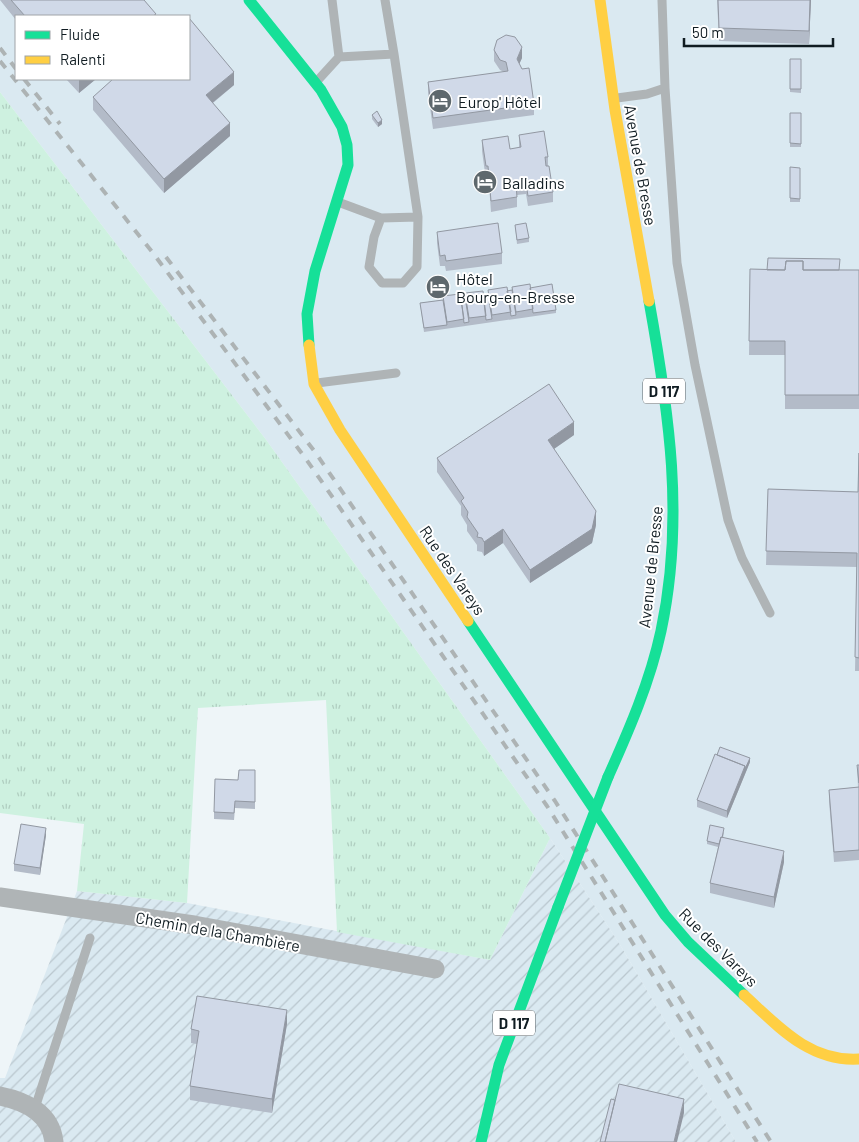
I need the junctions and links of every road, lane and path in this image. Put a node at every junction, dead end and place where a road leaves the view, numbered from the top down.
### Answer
1 (248, 0) edge
2 (332, 0) edge
3 (385, 0) edge
4 (600, 0) edge
5 (662, 0) edge
6 (394, 54) junction
7 (340, 57) junction
8 (315, 83) junction
9 (665, 88) junction
10 (613, 99) junction
11 (337, 202) junction
12 (418, 217) junction
13 (381, 218) junction
14 (396, 373) dead end
15 (314, 384) junction
16 (770, 612) dead end
17 (0, 897) edge
18 (90, 938) dead end
19 (435, 969) dead end
20 (859, 1059) edge
21 (0, 1096) edge
22 (35, 1108) junction
23 (54, 1142) edge
24 (481, 1142) edge

1 - 8 street, Rue des Vareys
2 - 7 lane
3 - 6 lane
4 - 10 street, Avenue de Bresse / D 117
5 - 9 lane
6 - 7 lane
6 - 12 lane
7 - 8 lane
8 - 11 street, Rue des Vareys
9 - 10 lane
9 - 16 lane
10 - 24 street, Avenue de Bresse / D 117, bridge
11 - 13 lane
11 - 15 street, Rue des Vareys
12 - 13 lane
12 - 13 lane
14 - 15 lane
15 - 20 street, Rue des Vareys
17 - 19 street, Chemin de la Chambière
18 - 22 lane
21 - 22 street
22 - 23 street

